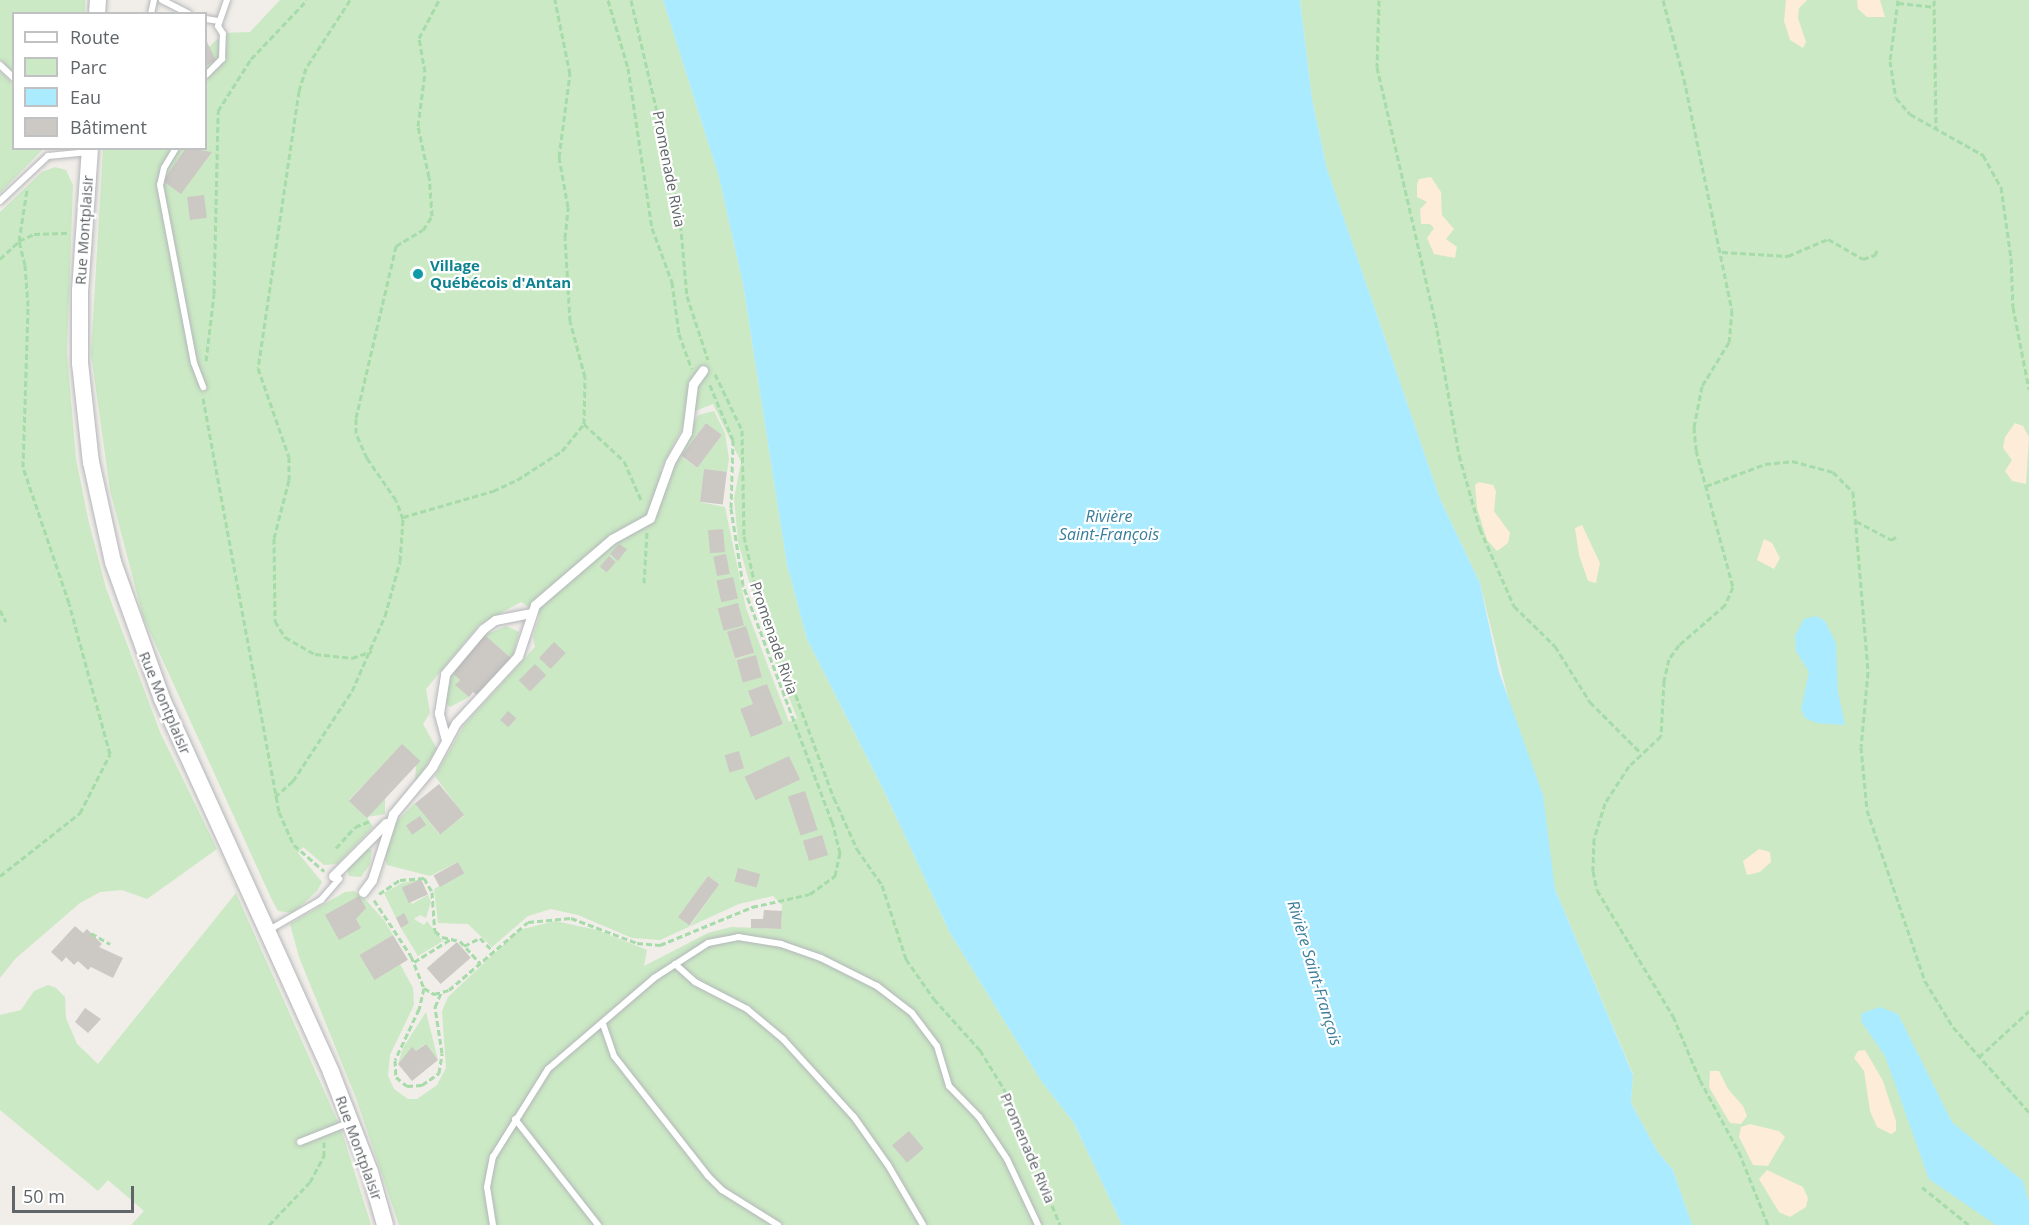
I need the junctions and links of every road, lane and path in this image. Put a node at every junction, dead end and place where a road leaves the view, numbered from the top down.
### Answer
1 (162, 0) edge
2 (227, 0) edge
3 (350, 0) edge
4 (439, 0) edge
5 (555, 0) edge
6 (608, 0) edge
7 (631, 0) edge
8 (1379, 0) edge
9 (1662, 0) edge
10 (1934, 0) edge
11 (1898, 1) edge
12 (1934, 7) junction
13 (185, 12) edge
14 (207, 19) edge
15 (218, 21) junction
16 (0, 65) edge
17 (207, 74) edge
18 (12, 76) edge
19 (1936, 128) junction
20 (89, 150) edge
21 (175, 150) edge
22 (52, 151) edge
23 (28, 184) dead end
24 (0, 201) edge
25 (74, 233) dead end
26 (19, 241) junction
27 (1877, 250) dead end
28 (1722, 252) junction
29 (0, 259) edge
30 (700, 372) joint
31 (203, 387) dead end
32 (2029, 389) edge
33 (585, 424) junction
34 (1706, 486) junction
35 (403, 517) junction
36 (647, 520) junction
37 (1856, 521) junction
38 (1896, 537) dead end
39 (644, 583) dead end
40 (0, 610) edge
41 (530, 613) junction
42 (6, 622) dead end
43 (372, 651) junction
44 (446, 740) junction
45 (1641, 753) junction
46 (275, 797) dead end
47 (390, 820) junction
48 (336, 848) dead end
49 (0, 876) edge
50 (336, 878) joint
51 (363, 892) dead end
52 (373, 898) dead end
53 (268, 930) junction
54 (91, 933) dead end
55 (451, 939) junction
56 (110, 944) dead end
57 (464, 946) junction
58 (493, 951) dead end
59 (414, 962) dead end
60 (480, 963) dead end
61 (675, 964) junction
62 (424, 988) dead end
63 (441, 993) dead end
64 (2029, 1011) edge
65 (603, 1023) junction
66 (1979, 1058) junction
67 (2029, 1112) edge
68 (515, 1119) junction
69 (351, 1122) junction
70 (323, 1134) junction
71 (300, 1142) dead end
72 (1922, 1187) dead end
73 (269, 1225) edge
74 (385, 1225) edge
75 (492, 1225) edge
76 (598, 1225) edge
77 (777, 1225) edge
78 (923, 1225) edge
79 (1038, 1225) edge
80 (1060, 1225) edge
81 (1768, 1225) edge
82 (1969, 1225) edge

1 - 13 lane
2 - 15 lane
3 - 43 path
4 - 35 path
5 - 33 path
6 - 30 path
7 - 80 path, Promenade Rivia
8 - 45 path
9 - 28 path
10 - 12 path
11 - 12 path
11 - 19 path
12 - 19 path
14 - 15 lane
15 - 17 lane
16 - 18 lane
19 - 32 path
20 - 22 lane
20 - 53 street, Rue Montplaisir
21 - 31 lane
22 - 24 lane
23 - 26 path
25 - 26 path
26 - 29 path
26 - 49 path
27 - 28 path
28 - 34 path
30 - 36 street
33 - 35 path
33 - 36 path
34 - 37 path
34 - 45 path
35 - 43 path
36 - 39 path
36 - 41 street
37 - 38 path
37 - 66 path
40 - 42 path
41 - 44 street
41 - 44 street
43 - 46 path
44 - 47 street
45 - 81 path
47 - 48 path
47 - 50 street
47 - 51 street
50 - 53 lane
52 - 55 path
53 - 69 street, Rue Montplaisir
54 - 56 path
55 - 57 path
55 - 59 path
57 - 58 path
57 - 60 path
61 - 65 lane
61 - 78 lane
61 - 79 lane
62 - 63 path
64 - 66 path
65 - 68 lane
65 - 77 lane
66 - 67 path
68 - 75 lane
68 - 76 lane
69 - 70 lane
69 - 74 street, Rue Montplaisir
70 - 71 lane
70 - 73 path
72 - 82 path

